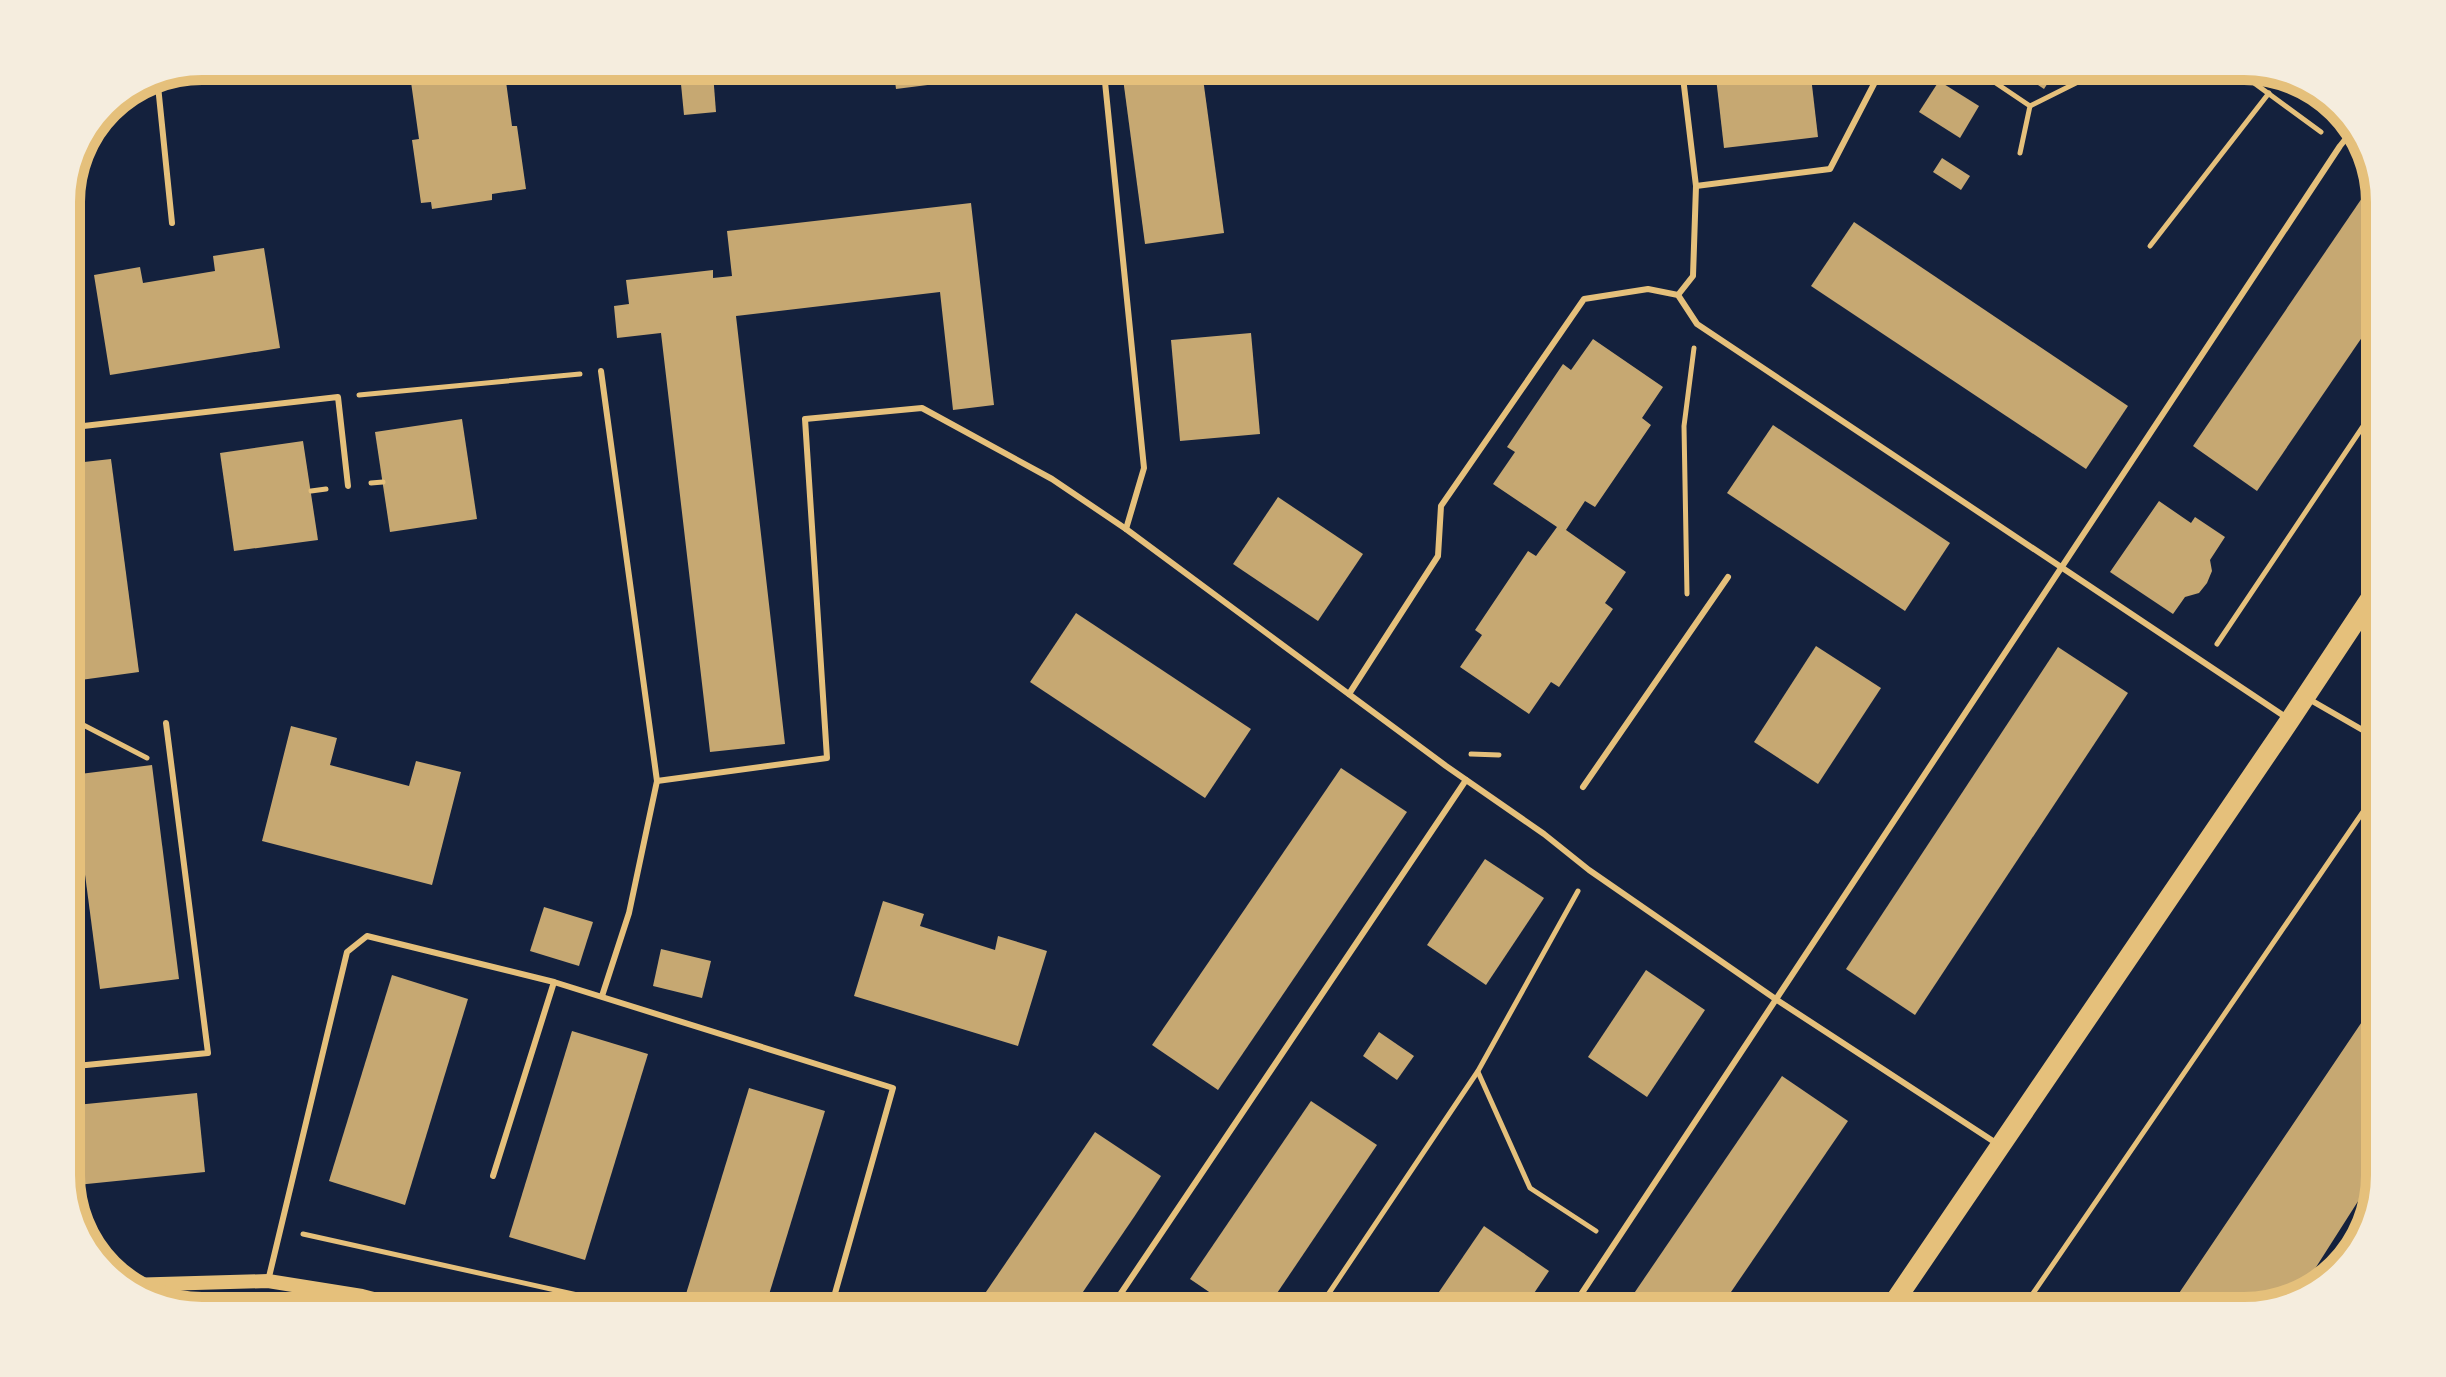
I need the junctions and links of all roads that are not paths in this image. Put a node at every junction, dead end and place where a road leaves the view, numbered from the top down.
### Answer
1 (1105, 80) edge
2 (1683, 80) edge
3 (1874, 80) edge
4 (158, 88) edge
5 (2347, 137) edge
6 (1696, 186) junction
7 (172, 223) dead end
8 (1678, 295) junction
9 (601, 371) road end
10 (80, 426) edge
11 (348, 486) dead end
12 (1126, 529) junction
13 (2063, 568) junction
14 (1728, 577) dead end
15 (2366, 609) edge
16 (1349, 694) junction
17 (2304, 697) junction
18 (2290, 720) junction
19 (166, 723) dead end
20 (2366, 732) edge
21 (1466, 780) junction
22 (657, 781) junction
23 (1583, 787) dead end
24 (554, 982) junction
25 (602, 996) junction
26 (1777, 1000) junction
27 (80, 1066) edge
28 (1999, 1146) junction
29 (493, 1176) dead end
30 (268, 1281) junction
31 (148, 1284) edge
32 (323, 1290) junction
33 (323, 1297) edge
34 (366, 1297) edge
35 (834, 1297) edge
36 (1118, 1297) edge
37 (1580, 1297) edge
38 (1897, 1297) edge

1 - 12 lane
2 - 6 lane
3 - 6 lane
4 - 7 lane
5 - 13 lane
6 - 8 lane
8 - 13 lane
8 - 16 lane
9 - 22 lane
10 - 11 lane
12 - 16 lane
12 - 22 lane
13 - 18 lane
13 - 26 lane
14 - 23 lane
15 - 17 main road
16 - 21 lane
17 - 18 main road
17 - 20 lane
18 - 28 main road
19 - 27 lane
21 - 26 lane
21 - 36 lane
22 - 25 lane
24 - 25 lane
24 - 29 lane
24 - 30 lane
25 - 35 lane
26 - 28 lane
26 - 37 lane
28 - 38 main road
30 - 31 street
30 - 32 street
32 - 33 lane
32 - 34 street

